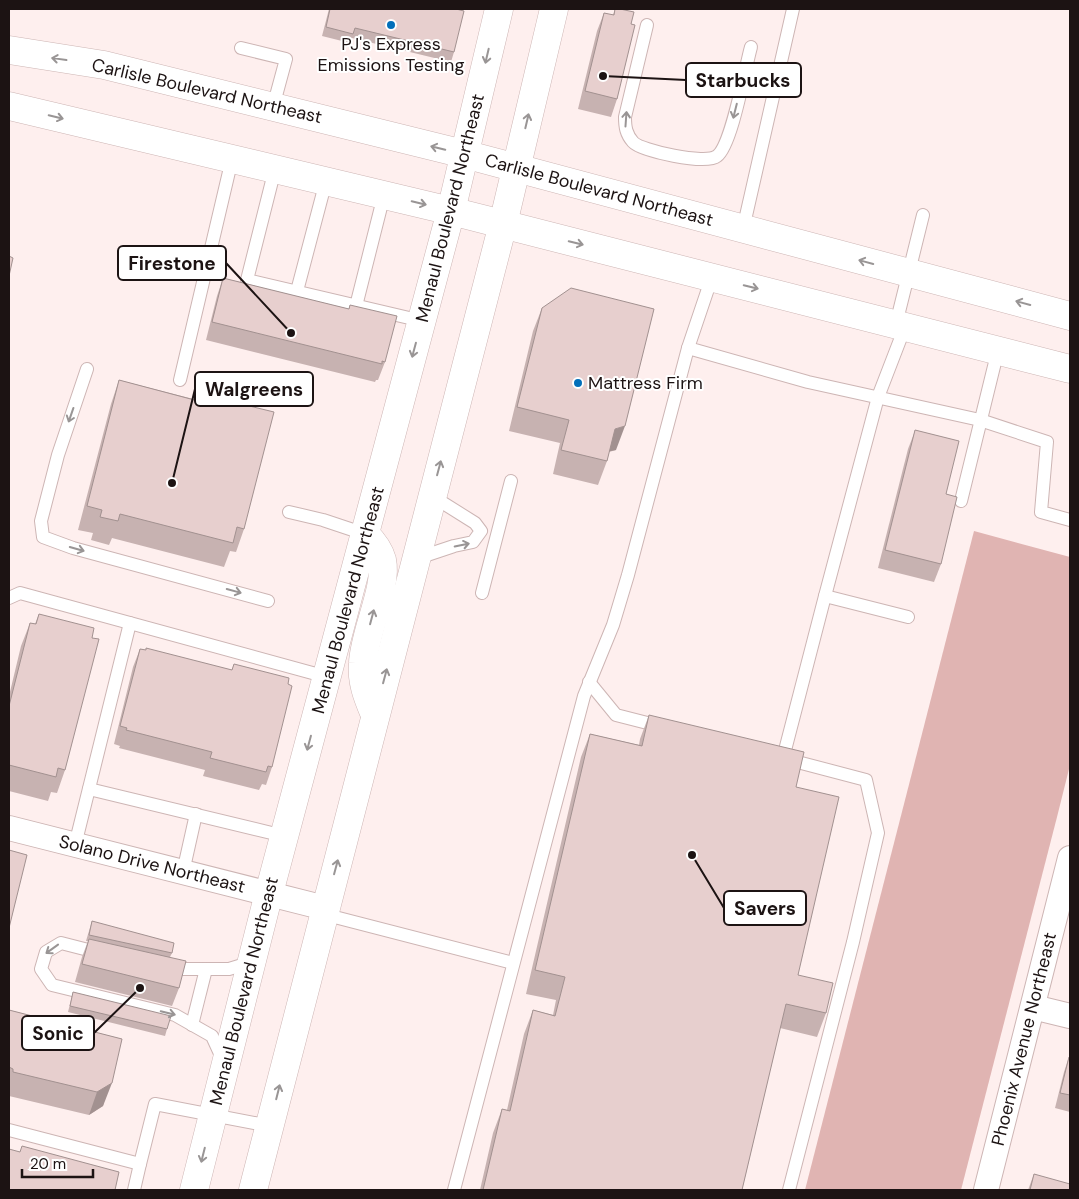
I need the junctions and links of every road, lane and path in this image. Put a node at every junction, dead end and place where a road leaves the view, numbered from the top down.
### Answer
1 (498, 9) edge
2 (554, 9) edge
3 (793, 9) edge
4 (647, 25) dead end
5 (751, 47) dead end
6 (241, 48) dead end
7 (9, 50) edge
8 (9, 106) edge
9 (273, 107) junction
10 (464, 154) junction
11 (232, 159) junction
12 (275, 169) junction
13 (516, 169) junction
14 (326, 181) junction
15 (384, 195) junction
16 (451, 211) junction
17 (923, 215) dead end
18 (503, 224) junction
19 (743, 229) junction
20 (910, 273) junction
21 (712, 278) junction
22 (297, 291) junction
23 (356, 306) junction
24 (1070, 316) edge
25 (422, 321) junction
26 (900, 325) junction
27 (688, 348) junction
28 (998, 350) junction
29 (87, 369) dead end
30 (1070, 369) edge
31 (180, 380) dead end
32 (878, 397) junction
33 (980, 420) junction
34 (510, 481) dead end
35 (432, 496) junction
36 (961, 500) dead end
37 (290, 512) dead end
38 (1070, 520) edge
39 (365, 534) junction
40 (478, 536) junction
41 (495, 540) junction
42 (415, 559) junction
43 (482, 593) dead end
44 (825, 596) junction
45 (9, 598) edge
46 (268, 601) dead end
47 (908, 617) dead end
48 (130, 623) junction
49 (327, 677) junction
50 (589, 682) junction
51 (375, 715) junction
52 (676, 730) edge
53 (89, 789) junction
54 (196, 814) junction
55 (9, 828) edge
56 (284, 836) junction
57 (75, 845) junction
58 (1070, 858) edge
59 (182, 872) junction
60 (269, 893) junction
61 (324, 911) junction
62 (108, 955) edge
63 (252, 962) junction
64 (513, 963) junction
65 (156, 967) edge
66 (206, 970) junction
67 (1033, 1007) junction
68 (1070, 1016) edge
69 (192, 1024) junction
70 (226, 1066) junction
71 (213, 1116) junction
72 (270, 1126) junction
73 (9, 1130) edge
74 (140, 1164) junction
75 (134, 1190) edge
76 (194, 1190) edge
77 (253, 1190) edge
78 (454, 1190) edge
79 (789, 1190) edge
80 (985, 1190) edge

1 -> 10 main road, Menaul Boulevard Northeast
13 -> 2 main road
3 - 19 lane
5 -> 4 lane
6 - 9 lane
9 -> 7 main road, Carlisle Boulevard Northeast
8 -> 11 main road
10 -> 9 main road, Carlisle Boulevard Northeast
10 - 13 main road, Carlisle Boulevard Northeast
10 - 16 main road, Menaul Boulevard Northeast
11 - 12 main road
11 - 31 lane
12 - 14 main road
12 - 22 lane
13 - 18 main road
13 - 19 main road, Carlisle Boulevard Northeast
14 - 15 main road
14 - 22 lane
15 -> 16 main road
15 - 23 lane
16 - 18 main road
16 - 25 main road, Menaul Boulevard Northeast
17 - 20 lane
18 -> 21 main road
35 -> 18 main road
20 -> 19 main road, Carlisle Boulevard Northeast
24 -> 20 main road, Carlisle Boulevard Northeast
20 - 26 lane
21 -> 26 main road
21 - 27 lane
22 - 23 lane
23 - 25 lane
25 -> 39 main road, Menaul Boulevard Northeast
26 - 28 main road
26 - 32 lane
27 - 32 lane
27 - 50 lane
28 - 30 main road
28 - 33 lane
29 -> 46 lane
32 - 33 lane
32 - 44 lane
33 - 36 lane
33 - 38 lane
34 - 41 lane
35 - 40 lane
35 - 42 main road
37 - 39 lane
39 - 49 main road, Menaul Boulevard Northeast
51 -> 39 main road
40 - 41 lane
42 -> 40 lane
41 - 43 lane
51 -> 42 main road
44 - 47 lane
44 - 79 lane
45 - 48 lane
48 - 49 lane
48 - 53 lane
49 -> 56 main road, Menaul Boulevard Northeast
50 - 52 lane
50 - 64 lane
61 -> 51 main road
53 - 54 lane
53 - 57 lane
54 - 56 lane
54 - 59 lane
55 - 57 street, Solano Drive Northeast
56 - 60 main road, Menaul Boulevard Northeast
57 - 59 street, Solano Drive Northeast
58 - 67 street, Phoenix Avenue Northeast
59 - 60 street, Solano Drive Northeast
60 - 61 street, Solano Drive Northeast
60 - 63 main road, Menaul Boulevard Northeast
61 - 64 lane
72 -> 61 main road
62 -> 69 lane
63 - 66 lane
63 - 70 main road, Menaul Boulevard Northeast
64 - 78 lane
65 - 66 lane
66 - 69 lane
67 - 68 street
67 - 80 street, Phoenix Avenue Northeast
69 - 70 lane
70 - 71 main road, Menaul Boulevard Northeast
71 - 72 lane
71 - 74 lane
71 -> 76 main road, Menaul Boulevard Northeast
72 - 77 main road
73 - 74 lane
74 - 75 lane

